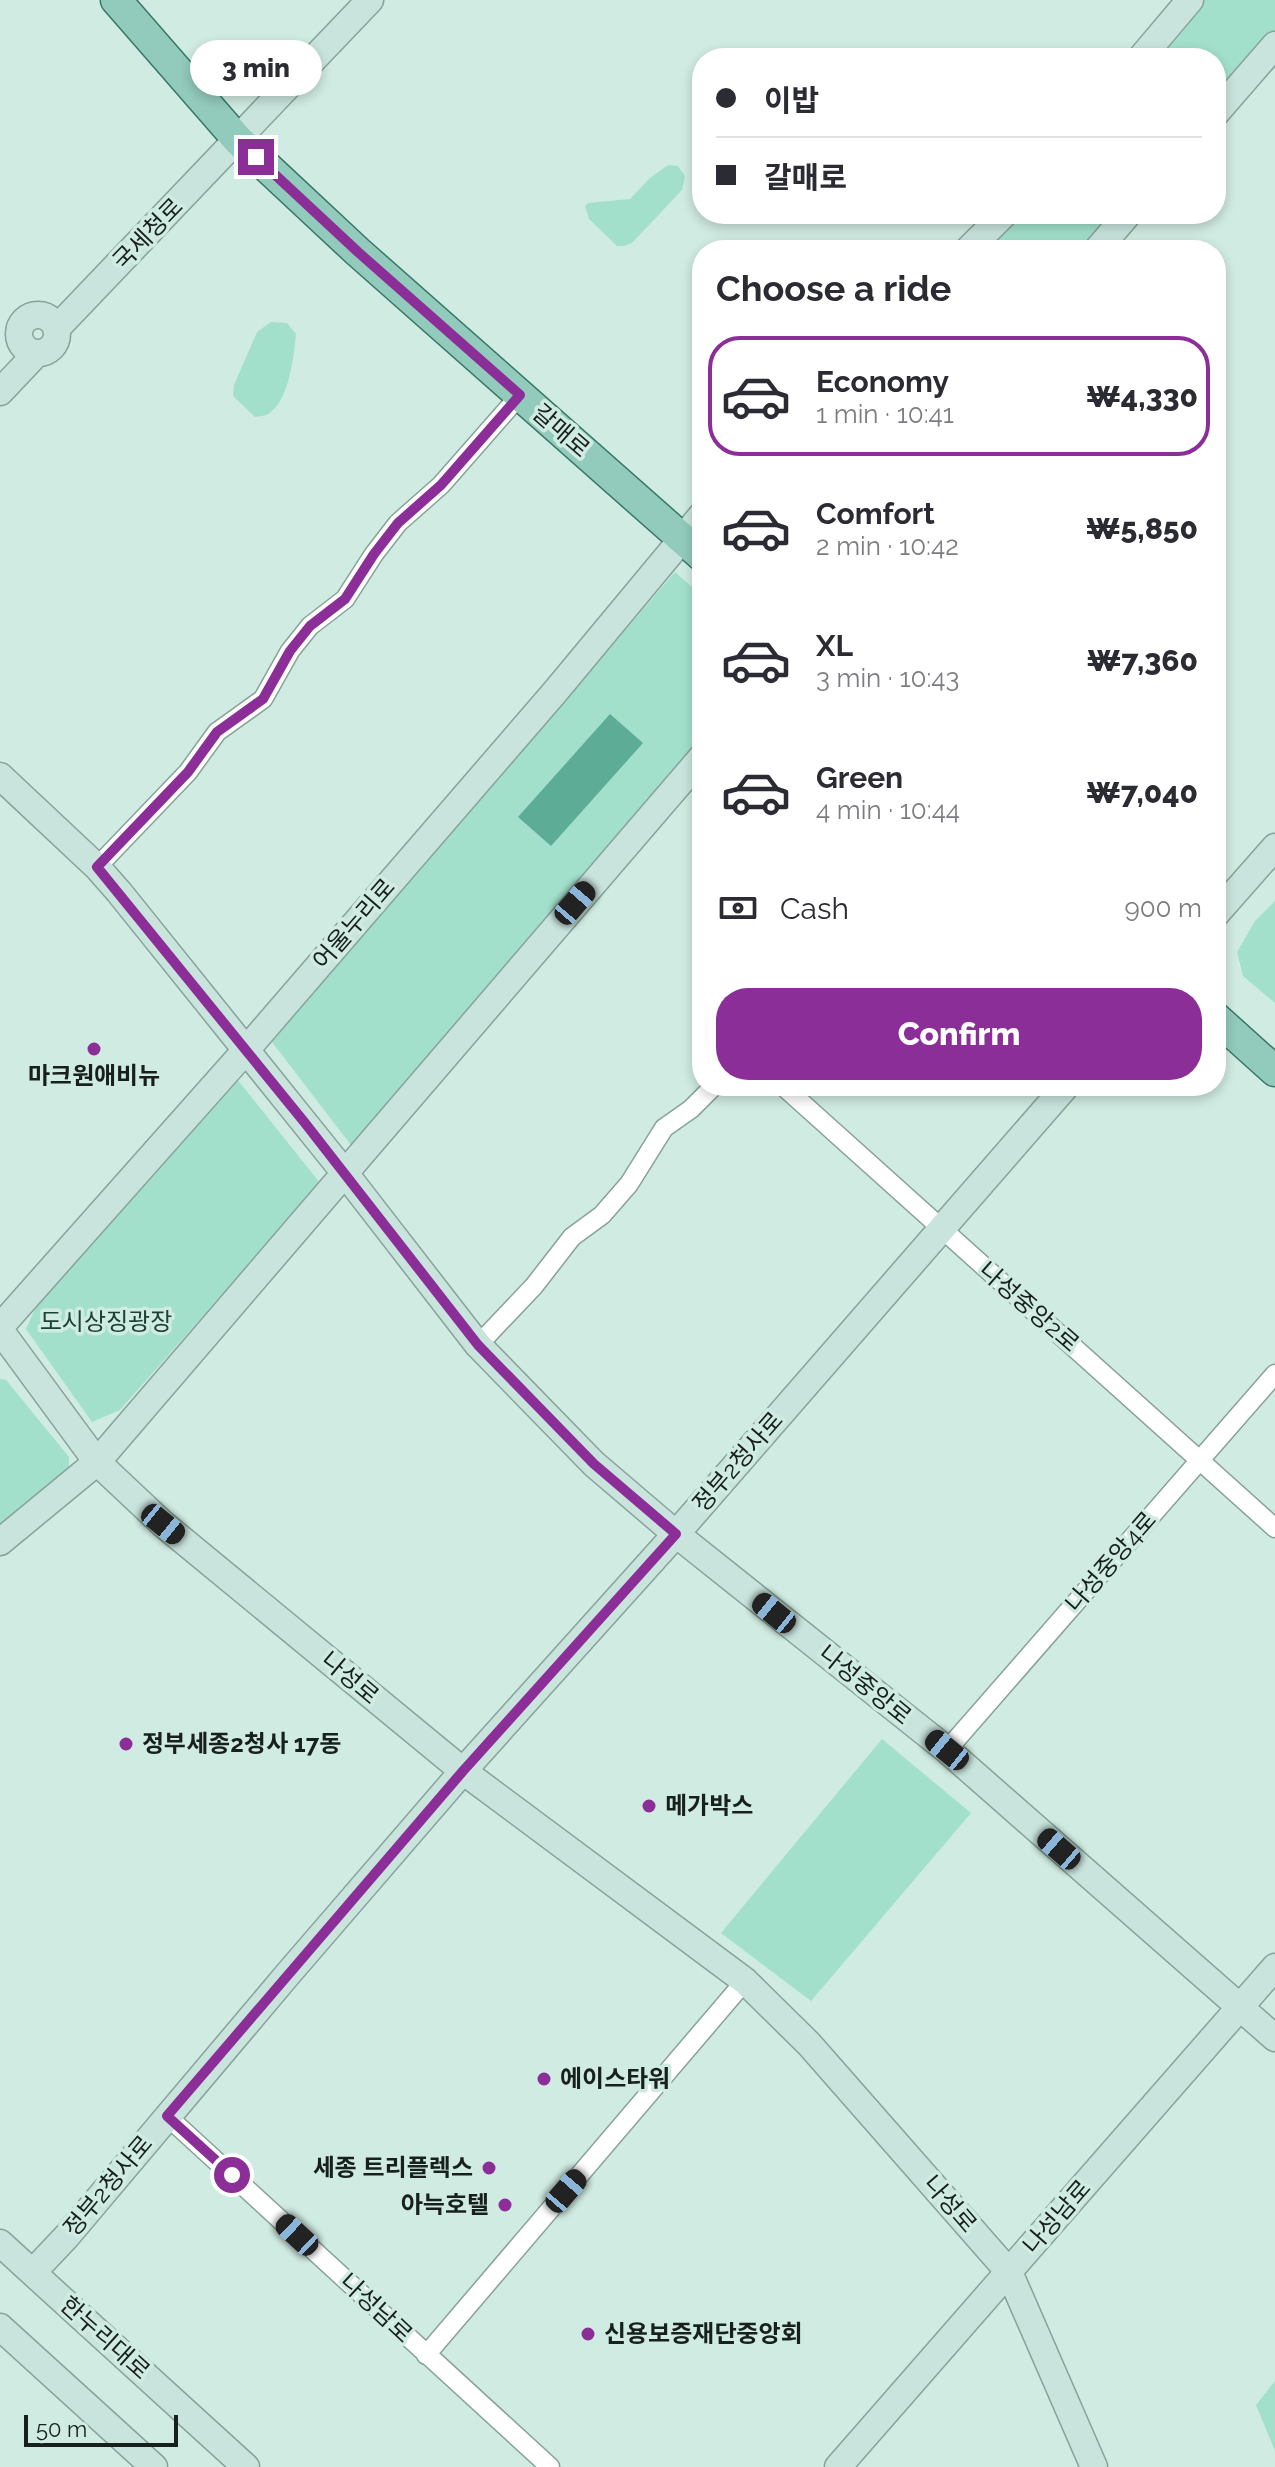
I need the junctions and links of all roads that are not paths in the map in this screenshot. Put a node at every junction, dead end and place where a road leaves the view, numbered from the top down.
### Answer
1 (116, 0) edge
2 (370, 0) edge
3 (1190, 0) edge
4 (1275, 45) edge
5 (1149, 48) edge
6 (1226, 101) edge
7 (238, 140) junction
8 (994, 224) edge
9 (1119, 224) edge
10 (978, 240) edge
11 (1106, 240) edge
12 (0, 392) edge
13 (520, 395) junction
14 (692, 547) edge
15 (692, 769) edge
16 (0, 776) edge
17 (1275, 847) edge
18 (97, 867) junction
19 (1226, 903) edge
20 (1226, 1027) edge
21 (246, 1050) junction
22 (1275, 1071) edge
23 (704, 1096) edge
24 (794, 1096) edge
25 (1057, 1096) edge
26 (344, 1172) junction
27 (940, 1229) junction
28 (0, 1328) edge
29 (478, 1345) junction
30 (1275, 1374) edge
31 (1200, 1459) junction
32 (97, 1462) junction
33 (1275, 1528) edge
34 (676, 1534) junction
35 (0, 1542) edge
36 (947, 1750) junction
37 (463, 1771) junction
38 (1275, 1967) edge
39 (745, 1981) junction
40 (1240, 2008) junction
41 (1275, 2038) edge
42 (167, 2116) junction
43 (0, 2243) edge
44 (33, 2272) junction
45 (1009, 2272) junction
46 (0, 2327) edge
47 (426, 2355) junction
48 (154, 2467) edge
49 (246, 2467) edge
50 (550, 2467) edge
51 (838, 2467) edge
52 (1094, 2467) edge

1 - 7 main road, 갈매로
2 - 7 street, 국세청로
3 - 5 street
4 - 6 street
7 - 12 street, 국세청로
7 - 13 main road, 갈매로
8 - 10 street
9 - 11 street
13 - 14 main road, 갈매로
13 - 18 street
14 - 21 street, 어울누리로
15 - 26 street
16 - 18 street, 나성중앙로
17 - 19 street
18 - 21 street, 나성중앙로
20 - 22 main road
21 - 26 street, 나성중앙로
21 - 28 street, 어울누리로
23 - 29 street
24 - 27 street, 나성중앙2로
25 - 27 street, 정부2청사로
26 - 29 street, 나성중앙로
26 - 32 street
27 - 31 street, 나성중앙2로
27 - 34 street, 정부2청사로
28 - 32 street, 나성로
29 - 34 street, 나성중앙로
30 - 31 street, 나성중앙4로
31 - 33 street, 나성중앙2로
31 - 36 street, 나성중앙4로
32 - 35 street
32 - 37 street, 나성로
34 - 36 street, 나성중앙로
34 - 37 street, 정부2청사로
36 - 40 street, 나성중앙로
37 - 39 street, 나성로
37 - 42 street, 정부2청사로
38 - 40 street, 나성남로
39 - 45 street, 나성로
39 - 47 street
40 - 41 street, 나성중앙로
40 - 45 street, 나성남로
42 - 44 street, 정부2청사로
42 - 47 street, 나성남로
43 - 44 street, 한누리대로
44 - 49 street, 한누리대로
45 - 51 street, 나성남로
45 - 52 street, 나성로
46 - 48 street
47 - 50 street, 나성남로

